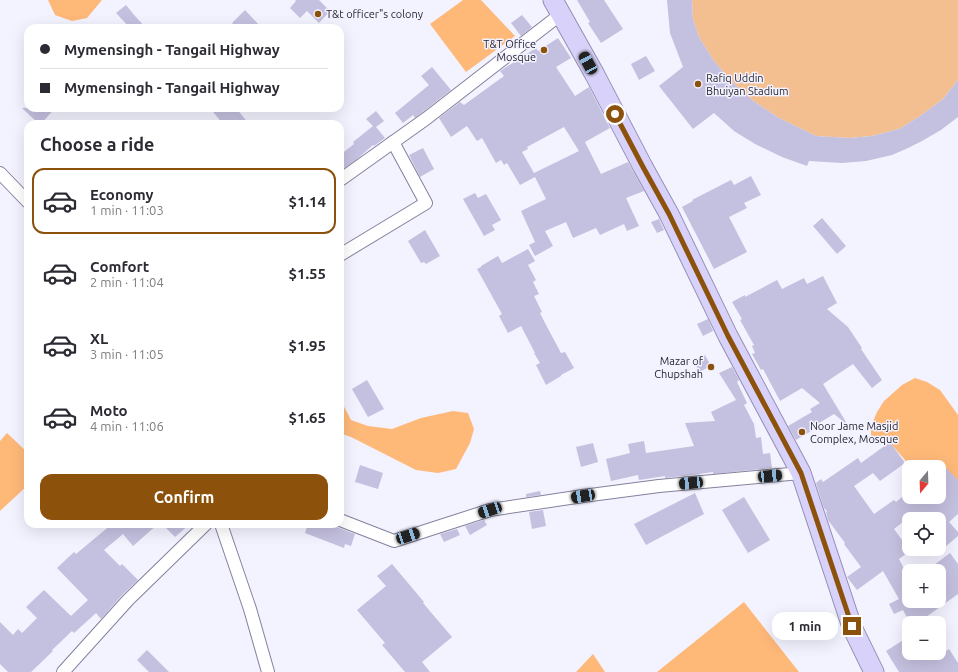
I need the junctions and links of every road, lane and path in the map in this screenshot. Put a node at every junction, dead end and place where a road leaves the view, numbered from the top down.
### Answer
1 (557, 7) edge
2 (393, 142) junction
3 (0, 173) edge
4 (344, 177) edge
5 (24, 198) edge
6 (344, 253) edge
7 (801, 473) junction
8 (344, 522) edge
9 (202, 528) edge
10 (222, 528) edge
11 (63, 672) edge
12 (268, 672) edge
13 (874, 672) edge

1 - 2 street
1 - 7 highway
2 - 4 street
2 - 6 street
3 - 5 street
7 - 8 street
7 - 13 highway
9 - 11 street
10 - 12 street

